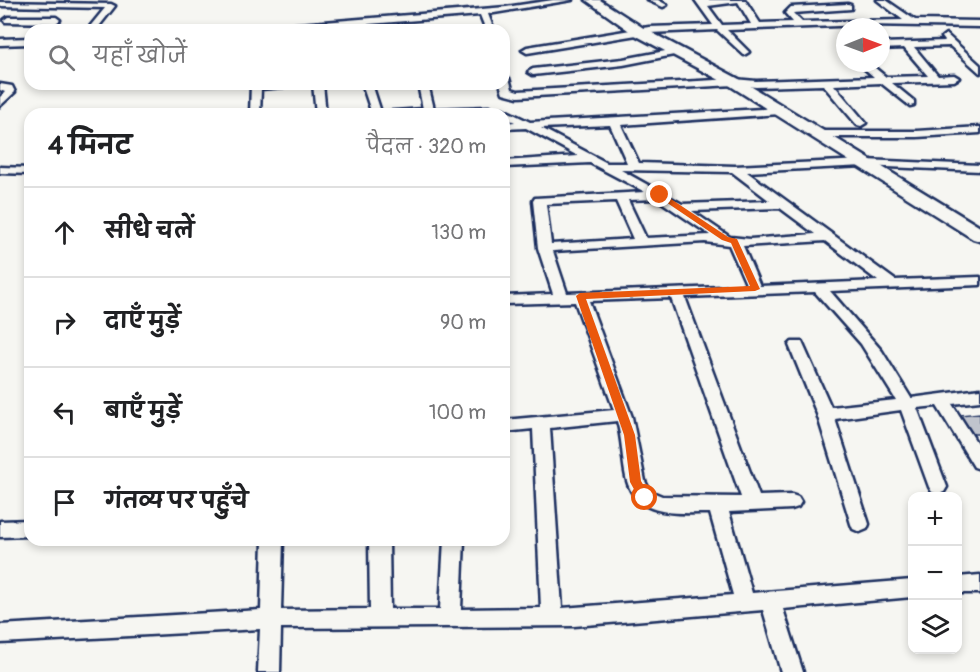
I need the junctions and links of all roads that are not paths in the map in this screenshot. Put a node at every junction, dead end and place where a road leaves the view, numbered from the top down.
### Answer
1 (568, 0) edge
2 (591, 0) edge
3 (651, 0) edge
4 (740, 0) edge
5 (881, 0) edge
6 (32, 2) edge
7 (76, 2) edge
8 (702, 2) edge
9 (782, 2) dead end
10 (843, 3) edge
11 (0, 4) edge
12 (663, 5) dead end
13 (791, 10) junction
14 (483, 11) junction
15 (861, 18) edge
16 (9, 20) junction
17 (56, 20) junction
18 (836, 23) edge
19 (890, 23) edge
20 (913, 23) junction
21 (930, 23) junction
22 (52, 24) edge
23 (96, 24) edge
24 (379, 24) edge
25 (488, 24) edge
26 (980, 24) edge
27 (800, 25) junction
28 (0, 26) edge
29 (757, 26) junction
30 (719, 27) junction
31 (640, 32) junction
32 (24, 40) edge
33 (0, 42) edge
34 (577, 43) junction
35 (952, 43) junction
36 (906, 44) junction
37 (890, 45) edge
38 (527, 50) dead end
39 (586, 50) dead end
40 (676, 52) junction
41 (744, 52) dead end
42 (595, 57) dead end
43 (604, 64) junction
44 (980, 70) edge
45 (533, 72) dead end
46 (872, 72) edge
47 (935, 78) junction
48 (954, 78) dead end
49 (879, 79) junction
50 (734, 82) junction
51 (826, 82) junction
52 (0, 87) edge
53 (256, 90) edge
54 (319, 90) edge
55 (369, 90) edge
56 (424, 90) edge
57 (507, 90) edge
58 (0, 103) edge
59 (910, 103) dead end
60 (255, 108) edge
61 (320, 108) edge
62 (375, 108) edge
63 (428, 108) edge
64 (780, 111) junction
65 (510, 117) edge
66 (614, 122) junction
67 (861, 123) dead end
68 (530, 125) junction
69 (510, 126) edge
70 (980, 130) edge
71 (817, 134) junction
72 (593, 159) junction
73 (864, 163) junction
74 (510, 164) edge
75 (606, 166) junction
76 (635, 167) junction
77 (980, 168) edge
78 (735, 169) junction
79 (0, 170) edge
80 (24, 171) edge
81 (660, 195) junction
82 (620, 196) junction
83 (783, 204) junction
84 (682, 208) junction
85 (980, 235) edge
86 (827, 237) junction
87 (730, 240) junction
88 (641, 242) junction
89 (545, 248) junction
90 (980, 281) edge
91 (893, 285) junction
92 (818, 287) junction
93 (755, 289) junction
94 (676, 292) junction
95 (580, 296) junction
96 (561, 297) junction
97 (510, 300) edge
98 (797, 345) dead end
99 (980, 394) edge
100 (940, 398) junction
101 (905, 402) junction
102 (825, 414) junction
103 (623, 415) junction
104 (541, 422) junction
105 (510, 425) edge
106 (980, 462) edge
107 (938, 487) dead end
108 (792, 502) dead end
109 (752, 503) junction
110 (717, 504) junction
111 (860, 524) dead end
112 (24, 528) edge
113 (0, 529) edge
114 (273, 546) edge
115 (379, 546) edge
116 (454, 546) edge
117 (980, 584) edge
118 (962, 585) edge
119 (908, 589) edge
120 (770, 601) junction
121 (745, 603) junction
122 (450, 617) junction
123 (552, 617) junction
124 (380, 618) junction
125 (270, 619) junction
126 (0, 634) edge
127 (269, 672) edge
128 (792, 672) edge

1 - 14 street
2 - 31 street
3 - 12 street
4 - 8 street
4 - 29 street
5 - 20 street
6 - 7 street
6 - 11 street
6 - 16 street
7 - 17 street
7 - 23 street
8 - 30 street
9 - 13 street
10 - 13 street
10 - 15 street
13 - 27 street
14 - 24 street
14 - 25 street
16 - 17 street
16 - 28 street
17 - 22 street
18 - 27 street
19 - 20 street
20 - 21 street
21 - 26 street
21 - 35 street
27 - 29 street
29 - 30 street
30 - 31 street
30 - 41 street
31 - 34 street
31 - 40 street
32 - 33 street
34 - 38 street
34 - 39 street
35 - 36 street
35 - 44 street
36 - 37 street
36 - 47 street
40 - 43 street
40 - 50 street
42 - 43 street
43 - 45 street
46 - 49 street
47 - 48 street
47 - 49 street
49 - 51 street
49 - 59 street
50 - 51 street
50 - 57 street
50 - 64 street
51 - 67 street
52 - 58 street
53 - 60 street
54 - 61 street
55 - 62 street
56 - 63 street
64 - 66 street
64 - 71 street
65 - 68 street
66 - 68 street
66 - 76 street
68 - 69 street
68 - 72 street
70 - 71 street
71 - 73 street
72 - 74 street
72 - 75 street
73 - 77 street
73 - 78 street
73 - 85 street
75 - 76 street
75 - 81 street
76 - 78 street
78 - 83 street
79 - 80 street
81 - 82 street
81 - 84 street
82 - 88 street
82 - 89 street
83 - 84 street
83 - 86 street
84 - 87 street
86 - 87 street
86 - 91 street
87 - 88 street
87 - 93 street
88 - 89 street
89 - 96 street
90 - 91 street
91 - 92 street
92 - 93 street
92 - 101 street
93 - 94 street
94 - 95 street
94 - 109 street
95 - 96 street
95 - 103 street
96 - 97 street
98 - 102 street
99 - 100 street
100 - 101 street
100 - 106 street
101 - 102 street
101 - 107 street
102 - 111 street
103 - 104 street
103 - 110 street
104 - 105 street
104 - 123 street
108 - 109 street
109 - 110 street
110 - 121 street
112 - 113 street
114 - 125 street
115 - 124 street
116 - 122 street
117 - 118 street
119 - 120 street
120 - 121 street
120 - 128 street
121 - 123 street
122 - 123 street
122 - 124 street
124 - 125 street
125 - 126 street
125 - 127 street

